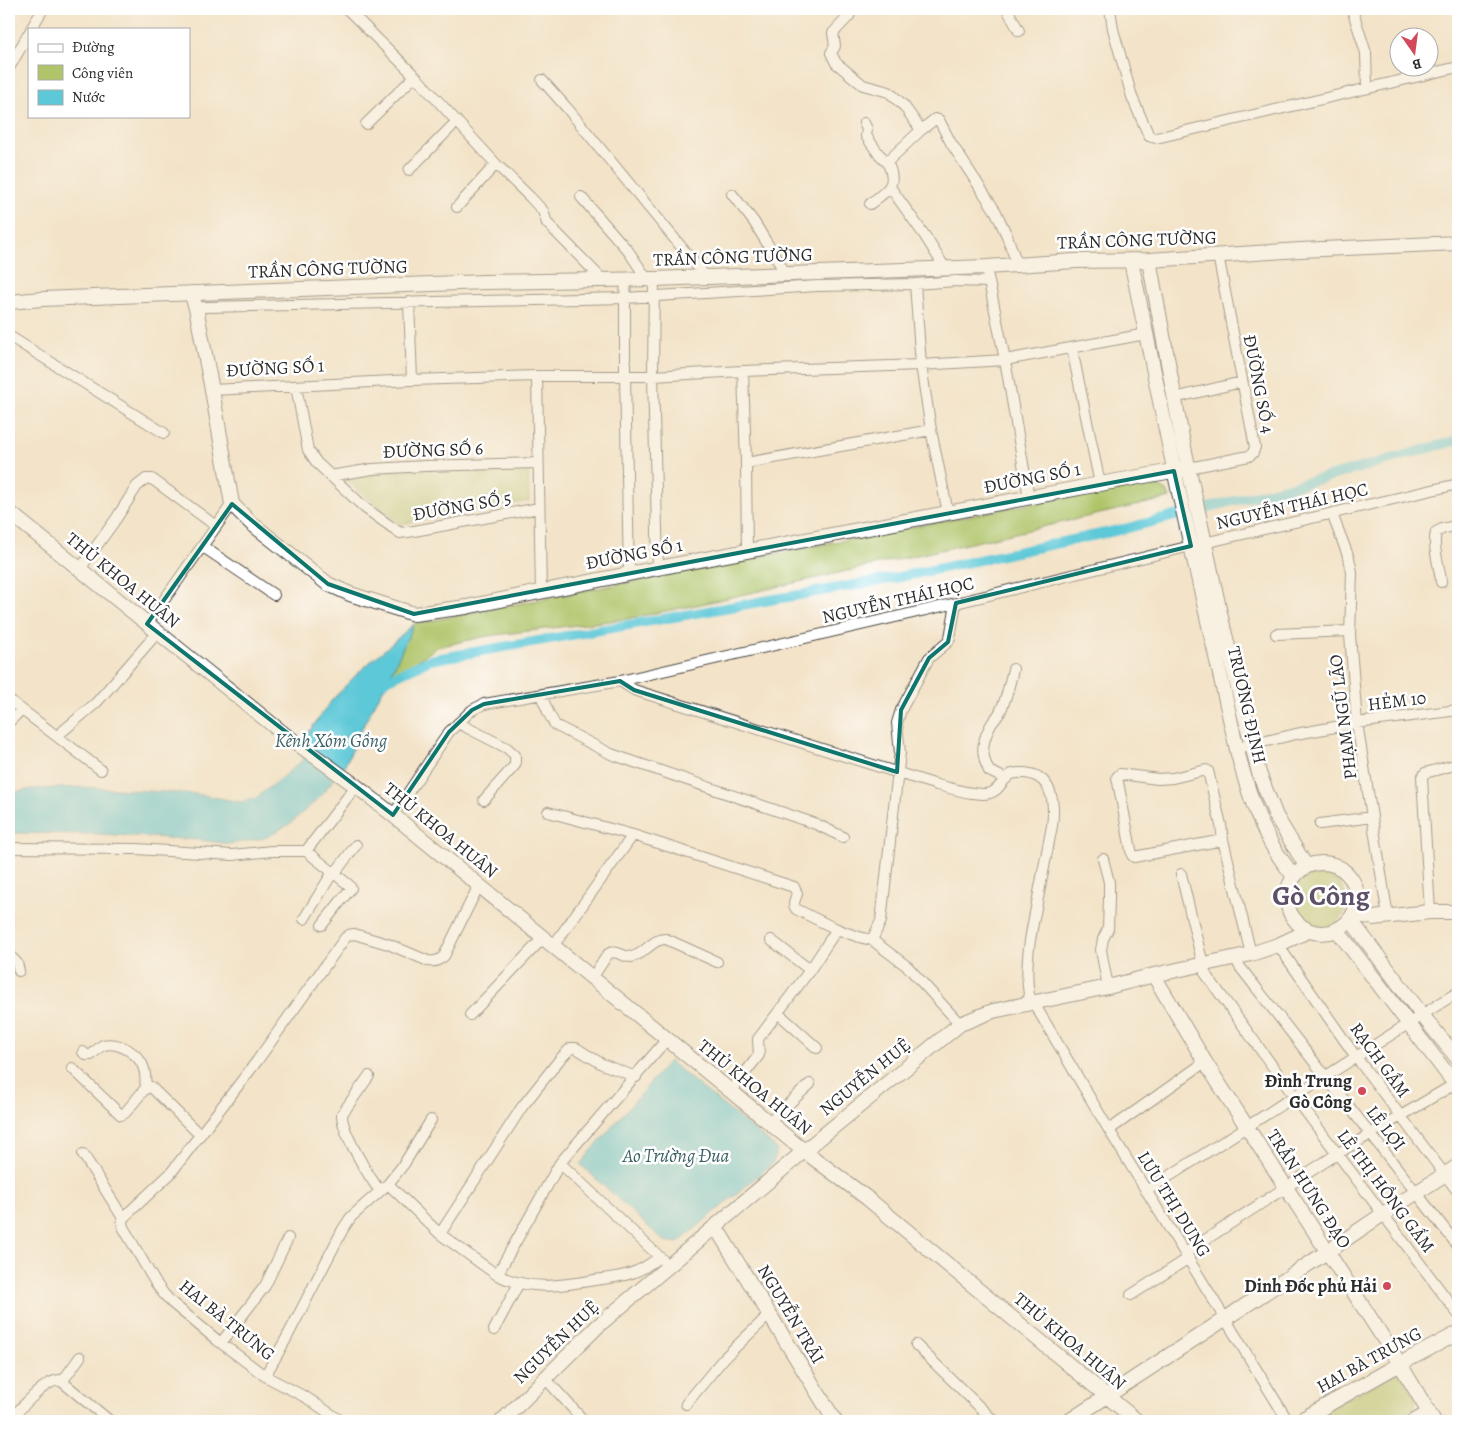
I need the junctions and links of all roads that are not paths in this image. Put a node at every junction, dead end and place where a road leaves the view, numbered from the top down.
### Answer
1 (44, 9) edge
2 (347, 9) edge
3 (851, 9) edge
4 (1007, 9) edge
5 (1110, 9) edge
6 (1352, 9) edge
7 (33, 28) edge
8 (1019, 31) dead end
9 (28, 36) edge
10 (1458, 67) edge
11 (9, 68) edge
12 (415, 76) junction
13 (542, 80) dead end
14 (1367, 88) junction
15 (456, 121) junction
16 (864, 123) dead end
17 (366, 124) dead end
18 (921, 130) junction
19 (887, 162) junction
20 (496, 164) junction
21 (409, 170) dead end
22 (890, 187) junction
23 (732, 194) dead end
24 (581, 198) dead end
25 (870, 204) dead end
26 (457, 207) dead end
27 (1458, 243) edge
28 (1218, 255) junction
29 (1149, 260) junction
30 (1131, 261) junction
31 (1017, 264) junction
32 (986, 267) junction
33 (945, 268) junction
34 (786, 274) junction
35 (706, 277) junction
36 (602, 279) junction
37 (626, 279) junction
38 (651, 279) junction
39 (989, 282) junction
40 (915, 284) junction
41 (191, 293) junction
42 (653, 296) junction
43 (625, 298) junction
44 (9, 302) edge
45 (410, 302) junction
46 (196, 308) junction
47 (1146, 334) junction
48 (9, 336) edge
49 (1072, 349) junction
50 (1005, 360) junction
51 (921, 365) junction
52 (742, 371) junction
53 (625, 375) junction
54 (537, 376) junction
55 (653, 376) junction
56 (412, 380) junction
57 (1242, 382) junction
58 (296, 386) junction
59 (212, 390) junction
60 (1174, 398) junction
61 (931, 430) junction
62 (164, 433) dead end
63 (538, 463) junction
64 (746, 463) junction
65 (1189, 468) junction
66 (1174, 471) junction
67 (330, 476) junction
68 (1100, 484) junction
69 (1458, 484) edge
70 (1029, 498) junction
71 (232, 504) junction
72 (539, 508) junction
73 (9, 512) edge
74 (948, 513) junction
75 (1332, 514) junction
76 (1458, 525) edge
77 (216, 526) junction
78 (1190, 539) junction
79 (1206, 543) junction
80 (202, 546) junction
81 (747, 552) junction
82 (658, 568) junction
83 (80, 569) junction
84 (629, 574) junction
85 (1441, 582) dead end
86 (541, 592) junction
87 (274, 595) dead end
88 (956, 603) junction
89 (152, 628) junction
90 (1350, 631) junction
91 (1276, 634) dead end
92 (1013, 669) dead end
93 (620, 681) junction
94 (541, 695) junction
95 (9, 700) edge
96 (21, 710) junction
97 (1458, 710) edge
98 (9, 722) edge
99 (458, 722) junction
100 (1357, 723) junction
101 (57, 736) junction
102 (1252, 745) junction
103 (1237, 748) junction
104 (1458, 764) edge
105 (101, 770) dead end
106 (897, 772) junction
107 (1006, 779) junction
108 (352, 783) junction
109 (484, 800) dead end
110 (548, 812) dead end
111 (393, 815) junction
112 (1372, 817) junction
113 (1320, 824) dead end
114 (633, 835) junction
115 (843, 837) dead end
116 (1223, 840) junction
117 (356, 845) dead end
118 (9, 848) edge
119 (306, 851) junction
120 (1103, 859) dead end
121 (1306, 866) junction
122 (334, 873) junction
123 (1180, 874) dead end
124 (1294, 877) junction
125 (479, 885) junction
126 (1430, 912) junction
127 (1458, 912) edge
128 (1352, 916) junction
129 (1388, 917) junction
130 (304, 919) dead end
131 (322, 925) dead end
132 (837, 929) junction
133 (1337, 930) junction
134 (1308, 931) junction
135 (771, 940) dead end
136 (872, 940) junction
137 (548, 942) junction
138 (1278, 945) junction
139 (1251, 954) junction
140 (9, 955) edge
141 (1235, 957) junction
142 (717, 962) dead end
143 (1203, 965) junction
144 (810, 970) junction
145 (19, 971) dead end
146 (1154, 975) junction
147 (592, 978) junction
148 (1108, 986) junction
149 (1458, 992) edge
150 (1033, 1003) junction
151 (778, 1013) junction
152 (470, 1015) dead end
153 (1422, 1015) junction
154 (960, 1024) junction
155 (1410, 1024) junction
156 (667, 1039) junction
157 (817, 1048) dead end
158 (83, 1052) dead end
159 (1356, 1057) junction
160 (1458, 1059) edge
161 (1205, 1062) junction
162 (72, 1068) dead end
163 (369, 1076) dead end
164 (1324, 1076) junction
165 (636, 1077) junction
166 (810, 1084) dead end
167 (1457, 1085) edge
168 (146, 1088) junction
169 (731, 1091) junction
170 (1294, 1096) junction
171 (1400, 1116) junction
172 (431, 1120) dead end
173 (769, 1122) junction
174 (1247, 1127) junction
175 (1109, 1130) junction
176 (1371, 1134) junction
177 (200, 1135) junction
178 (804, 1151) junction
179 (83, 1154) dead end
180 (1337, 1154) junction
181 (560, 1163) junction
182 (1458, 1166) edge
183 (1445, 1176) junction
184 (384, 1187) junction
185 (1286, 1187) junction
186 (1146, 1191) junction
187 (1458, 1192) edge
188 (1417, 1193) junction
189 (1383, 1214) junction
190 (123, 1218) junction
191 (715, 1226) junction
192 (440, 1234) junction
193 (288, 1238) dead end
194 (1458, 1246) edge
195 (1327, 1252) junction
196 (1187, 1255) junction
197 (665, 1261) junction
198 (497, 1274) junction
199 (519, 1283) junction
200 (1131, 1295) dead end
201 (770, 1314) junction
202 (1458, 1314) edge
203 (1226, 1318) junction
204 (494, 1330) dead end
205 (1458, 1333) edge
206 (221, 1343) junction
207 (916, 1345) dead end
208 (80, 1357) dead end
209 (1400, 1364) junction
210 (266, 1376) junction
211 (544, 1378) junction
212 (62, 1382) junction
213 (1106, 1396) junction
214 (686, 1404) dead end
215 (12, 1415) edge
216 (1431, 1416) edge
217 (110, 1421) edge
218 (341, 1421) edge
219 (502, 1421) edge
220 (584, 1421) edge
221 (835, 1421) edge
222 (994, 1421) edge
223 (1069, 1421) edge
224 (1137, 1421) edge
225 (1288, 1421) edge
226 (1299, 1421) edge
227 (1411, 1421) edge

1 - 7 street
2 - 12 street
3 - 18 street
4 - 8 street
5 - 14 street
6 - 14 street
9 - 11 street
10 - 14 street
12 - 15 street
12 - 17 street
13 - 35 street
15 - 20 street
15 - 21 street
16 - 19 street
18 - 19 street
18 - 31 street
19 - 22 street
20 - 26 street
20 - 36 street
22 - 25 street
22 - 33 street
23 - 34 street
24 - 38 street
27 - 28 main road, TRẦN CÔNG TƯỜNG
28 - 29 main road, TRẦN CÔNG TƯỜNG
28 - 57 street, ĐƯỜNG SỐ 4
29 - 30 main road, TRẦN CÔNG TƯỜNG
29 - 60 main road
30 - 31 main road, TRẦN CÔNG TƯỜNG
30 - 47 main road
31 - 32 main road, TRẦN CÔNG TƯỜNG
32 - 33 main road, TRẦN CÔNG TƯỜNG
32 - 39 street
33 - 34 main road, TRẦN CÔNG TƯỜNG
34 - 35 main road, TRẦN CÔNG TƯỜNG
35 - 38 main road, TRẦN CÔNG TƯỜNG
36 - 37 main road, TRẦN CÔNG TƯỜNG
36 - 41 main road, TRẦN CÔNG TƯỜNG
37 - 38 main road, TRẦN CÔNG TƯỜNG
37 - 43 street
38 - 42 street
39 - 40 street, TRẦN CÔNG TƯỜNG
39 - 50 street
40 - 42 street, TRẦN CÔNG TƯỜNG
40 - 51 street
41 - 44 main road, TRẦN CÔNG TƯỜNG
41 - 46 main road, ĐƯỜNG SỐ 1
42 - 43 street, TRẦN CÔNG TƯỜNG
42 - 55 street
43 - 45 street, TRẦN CÔNG TƯỜNG
43 - 53 street
45 - 46 street, TRẦN CÔNG TƯỜNG
45 - 56 street
46 - 59 main road, ĐƯỜNG SỐ 1
47 - 49 street, ĐƯỜNG SỐ 1
47 - 66 main road
48 - 62 street
49 - 50 street, ĐƯỜNG SỐ 1
49 - 68 street
50 - 51 street, ĐƯỜNG SỐ 1
50 - 70 street
51 - 52 street, ĐƯỜNG SỐ 1
51 - 61 street
52 - 55 street, ĐƯỜNG SỐ 1
52 - 64 street
53 - 54 street, ĐƯỜNG SỐ 1
53 - 55 street, ĐƯỜNG SỐ 1
53 - 84 street
54 - 56 street, ĐƯỜNG SỐ 1
54 - 63 street
55 - 82 street
56 - 58 street, ĐƯỜNG SỐ 1
57 - 60 street
57 - 65 street, ĐƯỜNG SỐ 4
58 - 59 street, ĐƯỜNG SỐ 1
58 - 67 street, ĐƯỜNG SỐ 5
59 - 71 main road, ĐƯỜNG SỐ 1
60 - 65 main road
61 - 64 street
61 - 74 street
63 - 67 street, ĐƯỜNG SỐ 6
63 - 72 street
64 - 81 street
65 - 66 main road, ĐƯỜNG SỐ 1
65 - 79 main road, TRƯƠNG ĐỊNH
66 - 68 main road, ĐƯỜNG SỐ 1
66 - 78 main road, TRƯƠNG ĐỊNH
67 - 72 street, ĐƯỜNG SỐ 5
68 - 70 main road, ĐƯỜNG SỐ 1
69 - 75 street, NGUYỄN THÁI HỌC
70 - 74 main road, ĐƯỜNG SỐ 1
71 - 77 street
71 - 86 main road, ĐƯỜNG SỐ 1
72 - 86 street
73 - 83 main road, THỦ KHOA HUÂN
74 - 81 main road, ĐƯỜNG SỐ 1
75 - 79 street, NGUYỄN THÁI HỌC
75 - 90 street, PHẠM NGŨ LÃO
76 - 85 street
77 - 80 street
77 - 83 street
78 - 79 street, NGUYỄN THÁI HỌC
78 - 88 street, NGUYỄN THÁI HỌC
78 - 103 main road, TRƯƠNG ĐỊNH
79 - 102 main road, TRƯƠNG ĐỊNH
80 - 87 street
80 - 89 street
81 - 82 main road, ĐƯỜNG SỐ 1
82 - 84 main road, ĐƯỜNG SỐ 1
83 - 89 main road, THỦ KHOA HUÂN
84 - 86 main road, ĐƯỜNG SỐ 1
88 - 93 street, NGUYỄN THÁI HỌC
88 - 106 street
89 - 101 street
89 - 108 main road, THỦ KHOA HUÂN
90 - 91 street
90 - 100 street, PHẠM NGŨ LÃO
92 - 107 street
93 - 94 street, NGUYỄN THÁI HỌC
93 - 106 street
94 - 99 street, NGUYỄN THÁI HỌC
94 - 115 street
95 - 96 street
96 - 98 street
96 - 101 street
97 - 100 street, HẺM 10
99 - 109 street
99 - 111 street, NGUYỄN THÁI HỌC
100 - 102 street, HẺM 10
100 - 112 street, PHẠM NGŨ LÃO
101 - 105 street
102 - 103 street, HẺM 10
102 - 121 main road, TRƯƠNG ĐỊNH
103 - 124 main road, TRƯƠNG ĐỊNH
104 - 126 street
106 - 107 street
106 - 136 street
107 - 150 street, LƯU THỊ DUNG
108 - 111 main road, THỦ KHOA HUÂN
108 - 119 street
110 - 114 street
111 - 125 main road, THỦ KHOA HUÂN
112 - 113 street
112 - 129 street, PHẠM NGŨ LÃO
114 - 132 street
114 - 137 street
116 - 116 street
116 - 139 street
117 - 122 street
118 - 119 street
119 - 122 street
120 - 148 street
121 - 124 main road
121 - 128 main road
122 - 130 street
122 - 131 street
123 - 143 street, LÊ THỊ HỒNG GẤM
124 - 134 main road
125 - 137 main road, THỦ KHOA HUÂN
125 - 177 street
126 - 127 main road
126 - 129 main road
128 - 129 main road
128 - 133 main road
128 - 153 main road
132 - 136 street
132 - 144 street
133 - 134 main road
133 - 155 main road
134 - 138 main road, NGUYỄN HUỆ
135 - 144 street
136 - 154 street
137 - 147 main road, THỦ KHOA HUÂN
137 - 152 street
138 - 139 main road, NGUYỄN HUỆ
138 - 159 street, RẠCH GẦM
139 - 141 main road, NGUYỄN HUỆ
140 - 145 street
141 - 143 main road, NGUYỄN HUỆ
141 - 164 street, LÊ LỢI
142 - 147 street
143 - 146 main road, NGUYỄN HUỆ
143 - 170 street, LÊ THỊ HỒNG GẤM
144 - 151 street
146 - 148 main road, NGUYỄN HUỆ
146 - 161 main road, TRẦN HƯNG ĐẠO
147 - 156 main road, THỦ KHOA HUÂN
148 - 150 main road, NGUYỄN HUỆ
149 - 153 street
150 - 154 main road, NGUYỄN HUỆ
150 - 175 street, LƯU THỊ DUNG
151 - 157 street
151 - 169 street
153 - 155 street
153 - 160 main road
154 - 178 main road, NGUYỄN HUỆ
155 - 159 street
155 - 167 main road
156 - 165 street
156 - 169 main road, THỦ KHOA HUÂN
158 - 168 street
159 - 164 street
159 - 171 street, RẠCH GẦM
161 - 174 main road, TRẦN HƯNG ĐẠO
161 - 175 street
162 - 168 street
163 - 184 street
164 - 170 street
164 - 176 street, LÊ LỢI
165 - 181 street
165 - 192 street
166 - 173 street
167 - 171 street
168 - 177 street
169 - 173 main road, THỦ KHOA HUÂN
170 - 174 street
170 - 180 street, LÊ THỊ HỒNG GẤM
171 - 176 street
171 - 183 street, RẠCH GẦM
172 - 184 street
173 - 178 main road, THỦ KHOA HUÂN
174 - 185 main road, TRẦN HƯNG ĐẠO
174 - 186 street
175 - 186 street, LƯU THỊ DUNG
176 - 180 street
176 - 188 street, LÊ LỢI
177 - 190 street
178 - 191 main road, NGUYỄN HUỆ
178 - 213 main road, THỦ KHOA HUÂN
179 - 190 street, HAI BÀ TRƯNG
180 - 185 street
180 - 189 street, LÊ THỊ HỒNG GẤM
181 - 197 street
181 - 198 street
182 - 183 main road
183 - 187 street, RẠCH GẦM
183 - 188 main road
184 - 192 street
184 - 210 street
185 - 195 main road, TRẦN HƯNG ĐẠO
185 - 196 street
186 - 196 street, LƯU THỊ DUNG
188 - 189 main road
188 - 194 street, LÊ LỢI
189 - 195 main road
189 - 202 street, LÊ THỊ HỒNG GẤM
190 - 206 street, HAI BÀ TRƯNG
191 - 197 main road, NGUYỄN HUỆ
191 - 201 main road, NGUYỄN TRÃI
192 - 198 street
193 - 206 street
195 - 203 main road
195 - 209 main road, TRẦN HƯNG ĐẠO
196 - 200 street
196 - 203 street, LƯU THỊ DUNG
197 - 199 street
197 - 211 main road, NGUYỄN HUỆ
198 - 199 street
199 - 204 street
201 - 214 street
201 - 221 main road, NGUYỄN TRÃI
203 - 213 main road
203 - 225 street, LƯU THỊ DUNG
205 - 209 main road, HAI BÀ TRƯNG
206 - 210 street, HAI BÀ TRƯNG
207 - 222 street
208 - 212 street
209 - 216 main road, TRẦN HƯNG ĐẠO
209 - 226 main road, HAI BÀ TRƯNG
210 - 218 street, HAI BÀ TRƯNG
211 - 219 main road, NGUYỄN HUỆ
211 - 220 street
212 - 215 street
212 - 217 street
213 - 223 main road
213 - 224 main road, THỦ KHOA HUÂN
216 - 227 street

